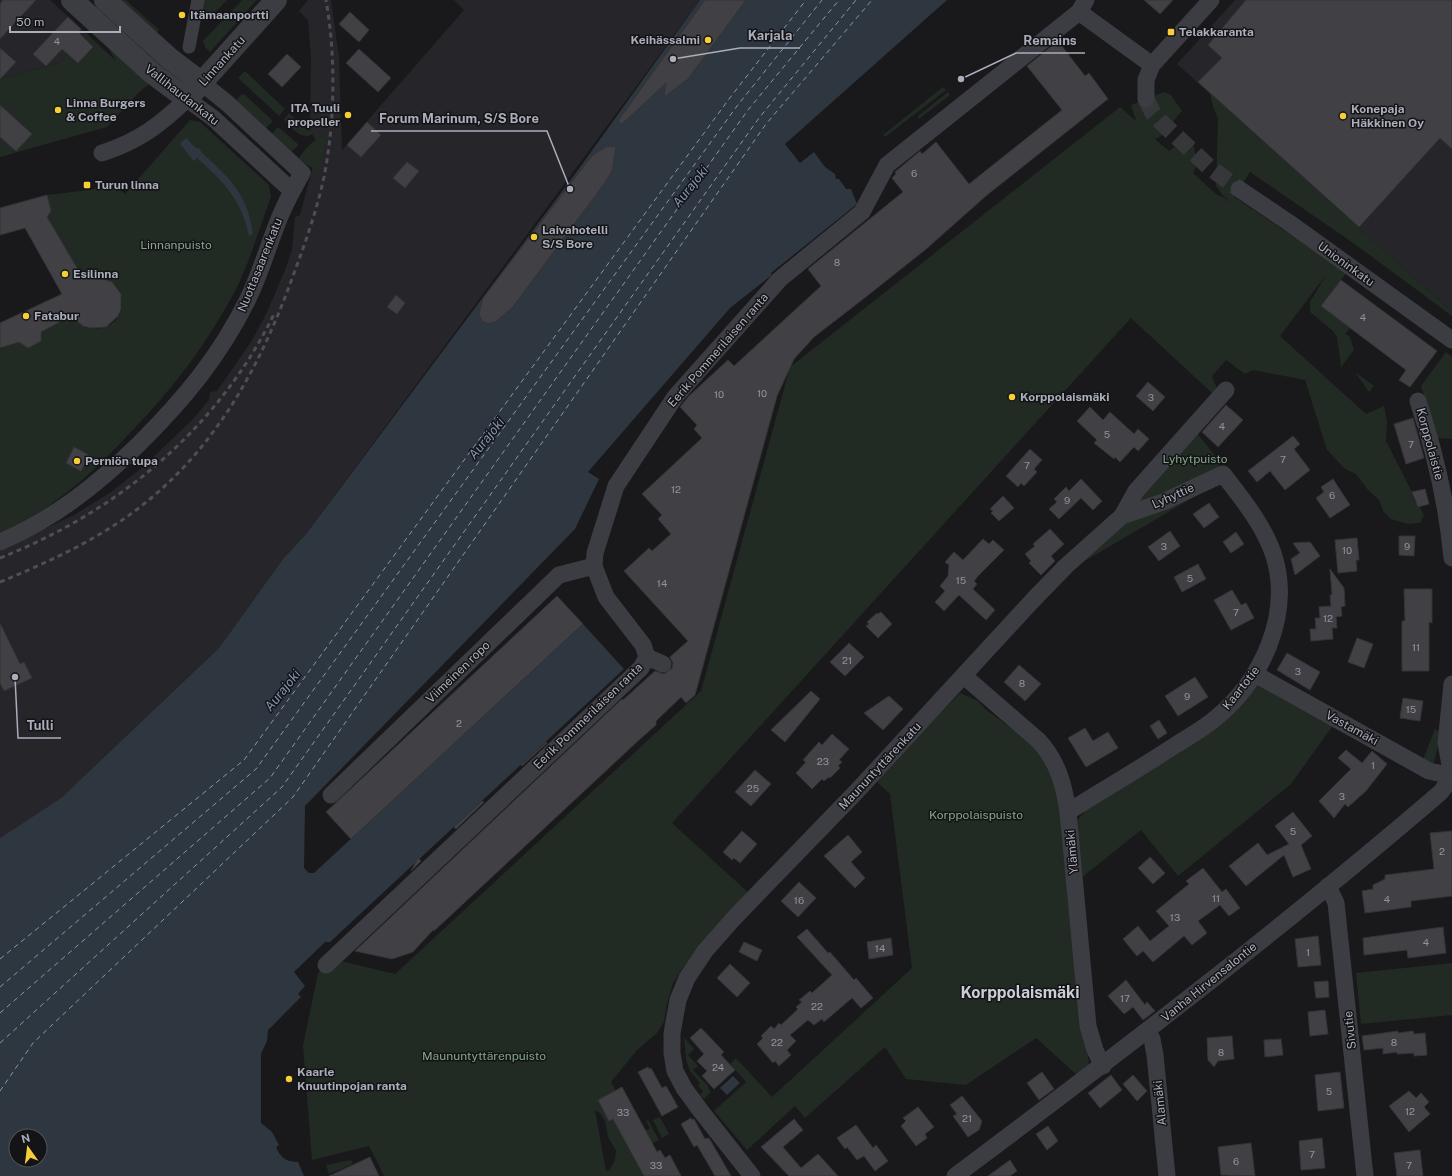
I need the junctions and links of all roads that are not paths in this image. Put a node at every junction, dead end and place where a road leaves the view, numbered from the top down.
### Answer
1 (72, 0) edge
2 (105, 0) edge
3 (198, 0) edge
4 (276, 0) edge
5 (1211, 0) edge
6 (1082, 6) edge
7 (189, 47) dead end
8 (1152, 65) junction
9 (195, 91) junction
10 (1146, 99) tunnel mouth
11 (102, 153) dead end
12 (302, 173) joint
13 (1239, 189) tunnel mouth
14 (292, 191) junction
15 (1452, 340) edge
16 (1226, 390) dead end
17 (1418, 401) dead end
18 (1223, 474) joint
19 (1122, 516) junction
20 (0, 542) edge
21 (1452, 558) edge
22 (594, 566) junction
23 (647, 657) junction
24 (663, 664) dead end
25 (1255, 674) junction
26 (964, 676) junction
27 (1452, 684) edge
28 (1452, 776) edge
29 (332, 795) dead end
30 (1068, 812) junction
31 (1328, 886) junction
32 (326, 965) dead end
33 (1147, 1032) junction
34 (1103, 1066) junction
35 (752, 1176) edge
36 (955, 1176) edge
37 (1167, 1176) edge
38 (1365, 1176) edge

1 - 9 street, Vallihaudankatu
2 - 9 street, Vallihaudankatu
3 - 7 street
4 - 9 street, Linnankatu
5 - 8 street
6 - 8 street, Eerik Pommerilaisen ranta
6 - 22 street, Eerik Pommerilaisen ranta
8 - 10 street
9 - 11 street, Linnankatu
9 - 12 street, Vallihaudankatu
9 - 14 street, Vallihaudankatu
12 - 14 street, Nuottasaarenkatu
13 - 15 street, Unioninkatu
14 - 20 street, Nuottasaarenkatu
16 - 19 street, Maununtyttärenkatu
17 - 21 street, Korppolaistie
18 - 19 street, Lyhyttie
18 - 25 street, Kaartotie
19 - 26 street, Maununtyttärenkatu
22 - 23 street, Eerik Pommerilaisen ranta
22 - 29 street, Viimeinen ropo
23 - 24 street
23 - 32 street, Eerik Pommerilaisen ranta
25 - 28 street, Vastamäki
25 - 30 street, Kaartotie
26 - 30 street, Ylämäki
26 - 35 street, Maununtyttärenkatu
27 - 28 street
28 - 31 street, Vanha Hirvensalontie
30 - 34 street, Ylämäki
31 - 33 street, Vanha Hirvensalontie
31 - 38 street, Sivutie
33 - 34 street, Vanha Hirvensalontie
33 - 37 street, Alamäki
34 - 36 street, Vanha Hirvensalontie

